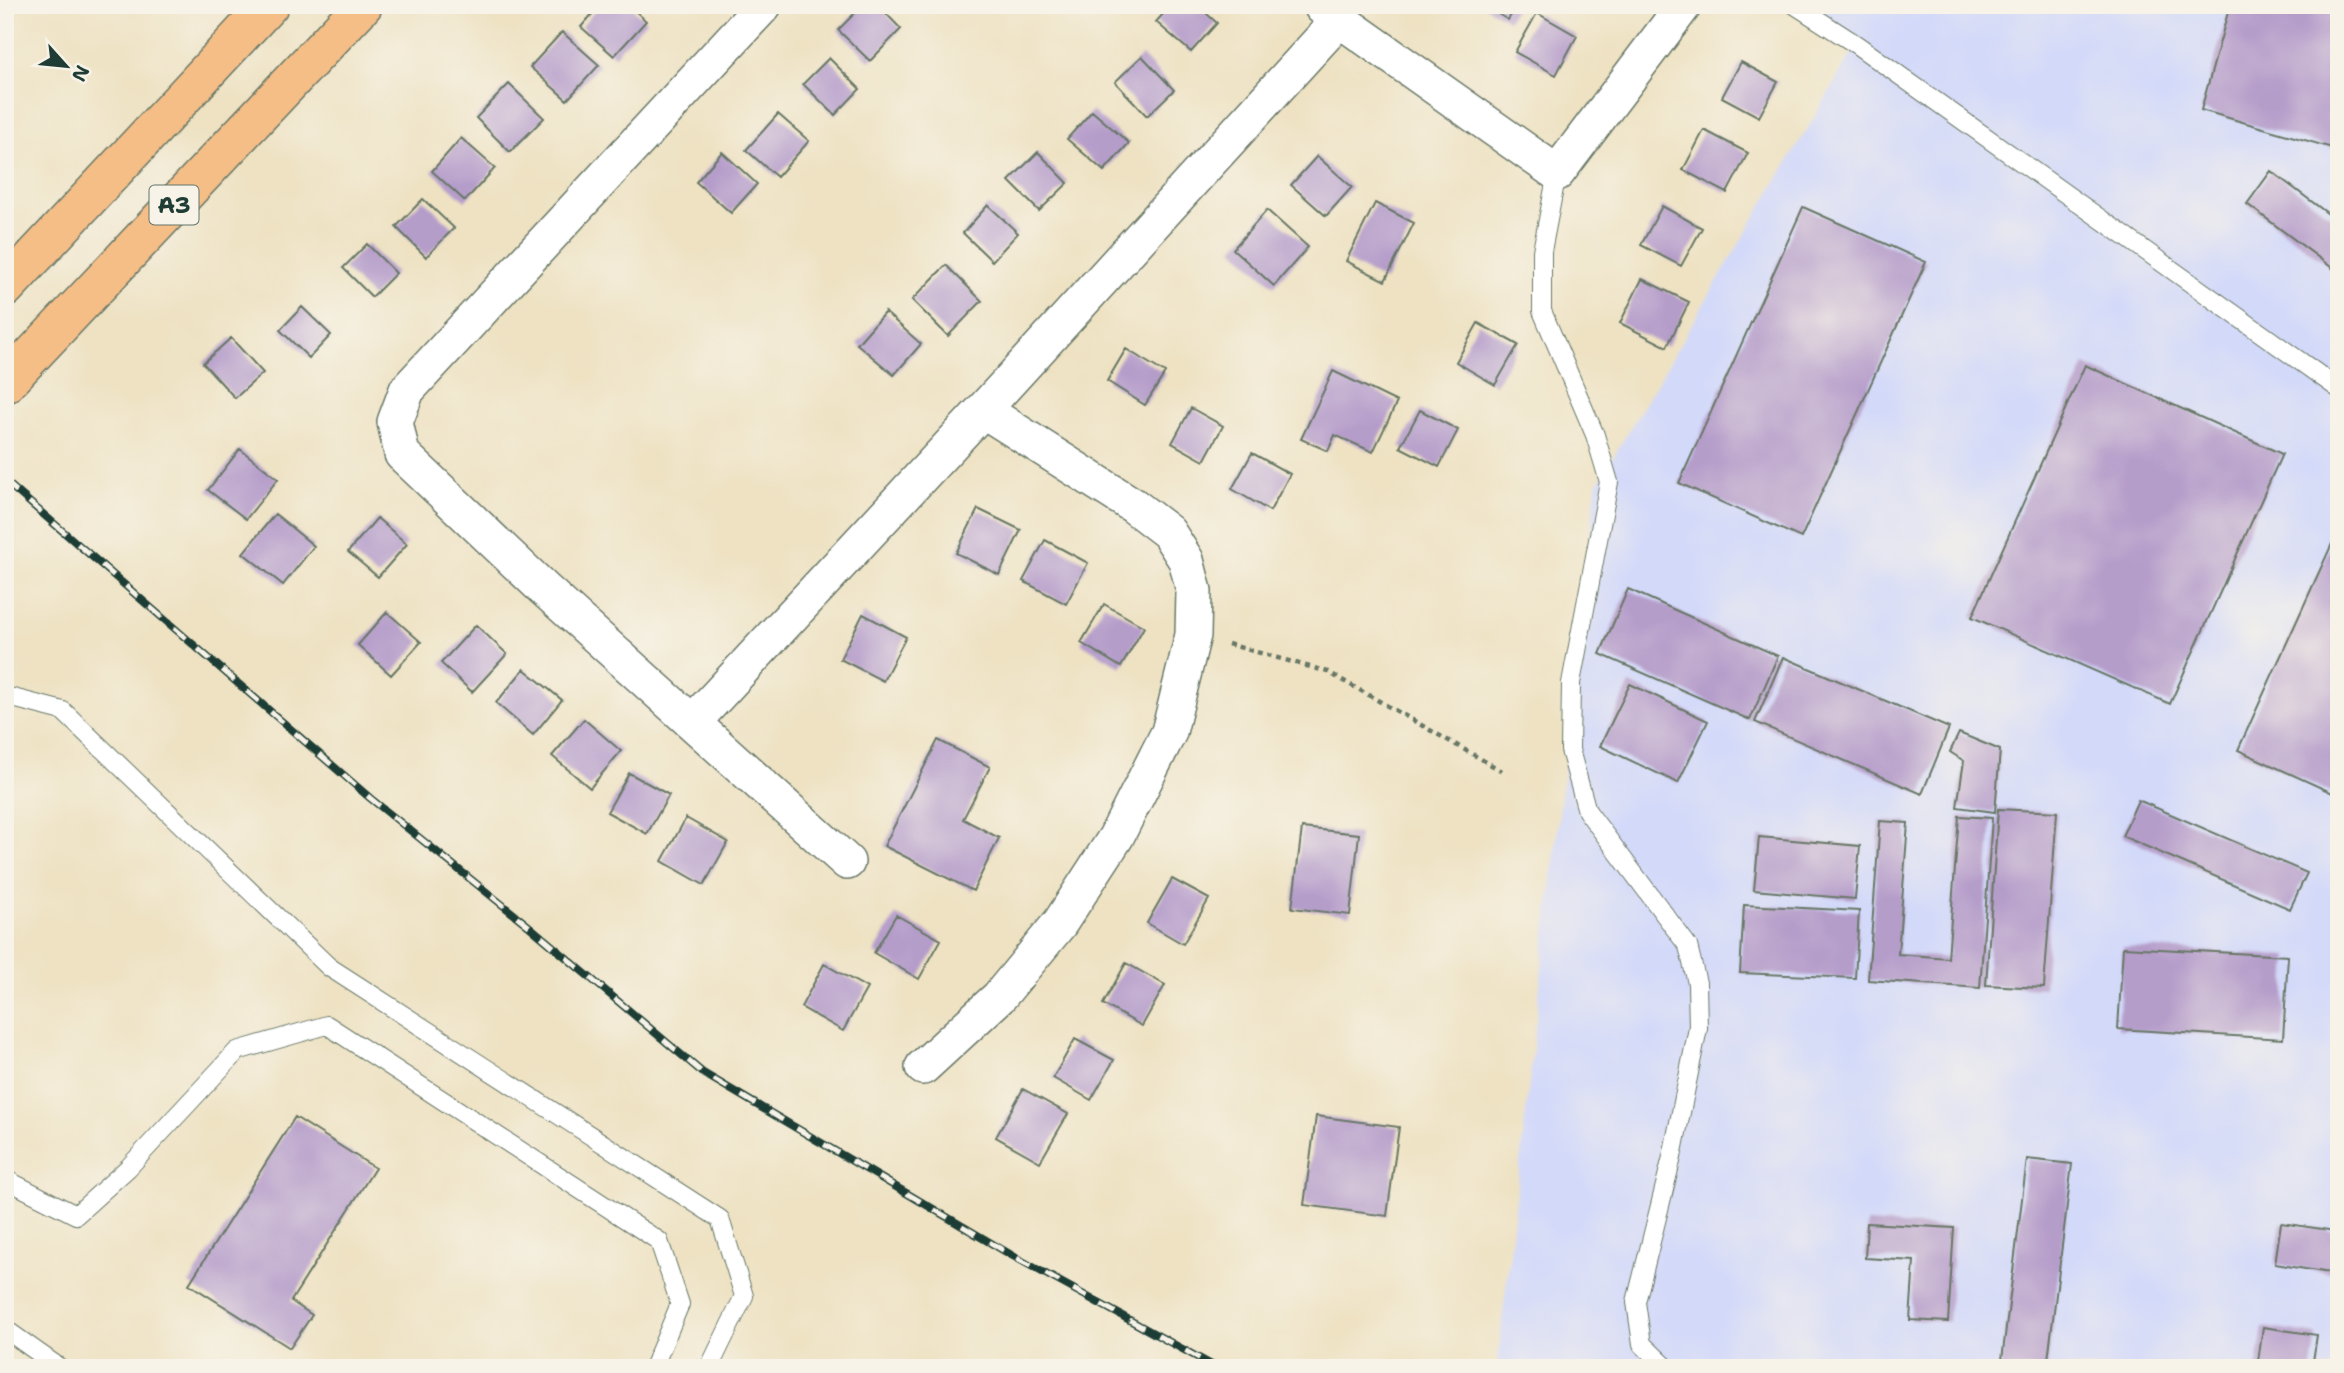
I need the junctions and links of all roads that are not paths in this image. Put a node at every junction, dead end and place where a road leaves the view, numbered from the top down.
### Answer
1 (269, 5) edge
2 (764, 5) edge
3 (1684, 5) edge
4 (1795, 5) edge
5 (1329, 12) edge
6 (353, 16) edge
7 (1557, 173) junction
8 (5, 288) edge
9 (5, 384) edge
10 (2339, 388) edge
11 (983, 410) junction
12 (5, 696) edge
13 (693, 722) junction
14 (847, 862) dead end
15 (923, 1067) dead end
16 (5, 1179) edge
17 (5, 1329) edge
18 (60, 1368) edge
19 (653, 1368) edge
20 (709, 1368) edge
21 (1667, 1368) edge

1 - 8 highway, A3
2 - 13 street
3 - 7 street
4 - 10 lane
5 - 7 street
5 - 11 street
6 - 9 highway, A3
7 - 21 lane
11 - 13 street
11 - 15 street
12 - 20 lane
13 - 14 street
16 - 19 lane
17 - 18 lane

